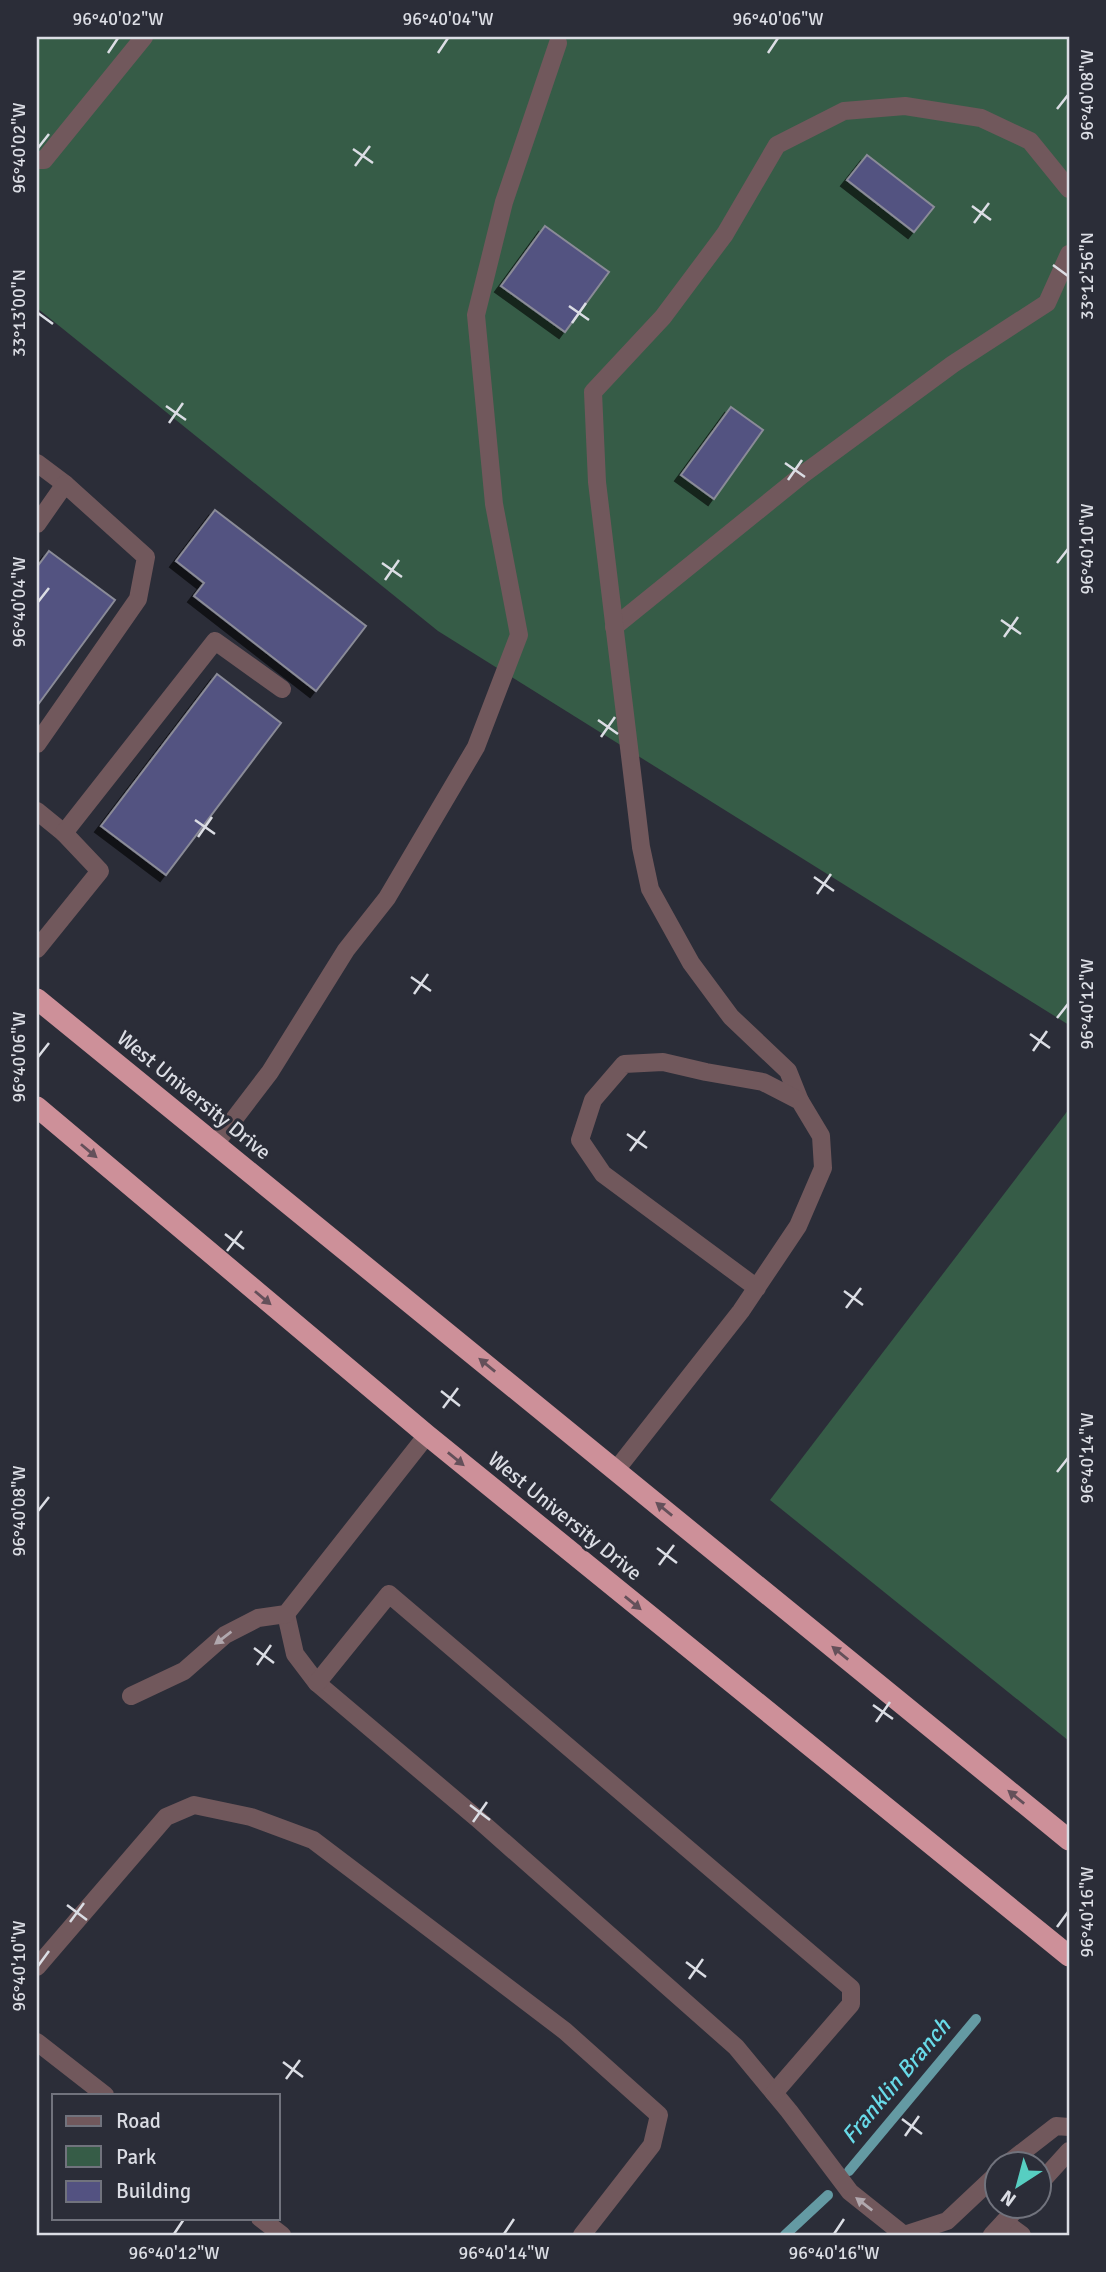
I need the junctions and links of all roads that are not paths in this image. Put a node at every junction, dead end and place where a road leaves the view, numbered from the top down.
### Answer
1 (144, 37) edge
2 (558, 43) dead end
3 (37, 160) edge
4 (1069, 189) edge
5 (1069, 254) edge
6 (37, 463) edge
7 (65, 484) junction
8 (37, 524) edge
9 (614, 626) junction
10 (282, 689) dead end
11 (37, 744) edge
12 (37, 811) edge
13 (64, 833) junction
14 (37, 949) edge
15 (37, 999) edge
16 (800, 1101) junction
17 (37, 1107) edge
18 (215, 1144) junction
19 (757, 1289) junction
20 (427, 1435) junction
21 (616, 1470) junction
22 (286, 1614) junction
23 (317, 1683) junction
24 (131, 1696) dead end
25 (1069, 1840) edge
26 (1069, 1956) edge
27 (37, 1967) edge
28 (37, 2042) edge
29 (774, 2093) junction
30 (104, 2094) edge
31 (1069, 2127) edge
32 (1025, 2150) edge
33 (1067, 2157) edge
34 (1054, 2170) edge
35 (984, 2186) edge
36 (263, 2220) edge
37 (1004, 2221) joint
38 (282, 2235) edge
39 (582, 2235) edge
40 (904, 2235) edge
41 (992, 2235) edge
42 (1022, 2235) edge

1 - 3 lane
2 - 18 lane
4 - 9 lane
5 - 9 lane
6 - 7 lane
7 - 8 lane
7 - 11 lane
9 - 16 lane
10 - 13 lane
12 - 13 lane
13 - 14 lane
15 - 18 highway, West University Drive
16 - 19 lane
16 - 19 lane
17 -> 20 highway, West University Drive
21 -> 18 highway, West University Drive
19 - 21 lane
20 - 22 lane
20 -> 26 highway, West University Drive
25 -> 21 highway, West University Drive
22 - 23 lane
22 -> 24 lane
23 - 29 lane
23 - 29 lane
27 - 39 lane
28 - 30 lane
40 -> 29 lane
31 - 32 lane
33 - 34 lane
35 - 40 lane
36 - 38 lane
37 - 41 lane
37 - 42 lane

